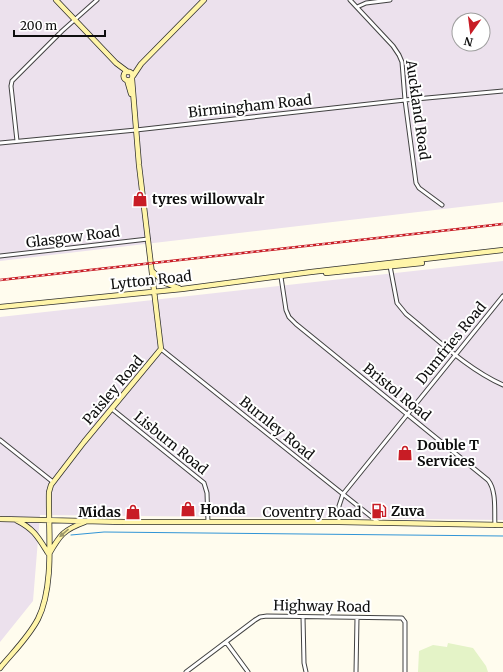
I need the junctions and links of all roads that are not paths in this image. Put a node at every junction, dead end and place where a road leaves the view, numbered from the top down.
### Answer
1 (56, 0) edge
2 (97, 0) edge
3 (204, 0) edge
4 (350, 0) edge
5 (390, 0) edge
6 (358, 7) junction
7 (74, 20) junction
8 (129, 76) junction
9 (503, 91) edge
10 (405, 100) junction
11 (136, 130) junction
12 (17, 141) junction
13 (0, 143) edge
14 (442, 205) dead end
15 (148, 239) junction
16 (503, 250) edge
17 (0, 256) edge
18 (390, 265) junction
19 (151, 270) junction
20 (281, 276) junction
21 (182, 289) junction
22 (154, 291) junction
23 (503, 296) edge
24 (0, 307) edge
25 (161, 349) junction
26 (456, 354) junction
27 (503, 385) edge
28 (112, 409) junction
29 (407, 414) junction
30 (0, 440) edge
31 (53, 482) junction
32 (343, 494) junction
33 (0, 519) edge
34 (14, 519) junction
35 (48, 520) junction
36 (88, 521) junction
37 (208, 522) junction
38 (339, 522) junction
39 (380, 523) junction
40 (495, 525) junction
41 (503, 525) edge
42 (49, 554) junction
43 (303, 617) junction
44 (357, 618) junction
45 (226, 642) junction
46 (0, 668) edge
47 (191, 670) edge
48 (186, 672) edge
49 (248, 672) edge
50 (306, 672) edge
51 (356, 672) edge
52 (405, 672) edge

1 - 7 main road, Paisley Road
2 - 7 street
3 - 8 main road
4 - 6 street, Auckland Road
5 - 6 street
6 - 10 street, Auckland Road
7 - 8 main road, Paisley Road
7 - 12 street
8 - 11 main road, Paisley Road
9 - 10 street, Birmingham Road
10 - 11 street, Birmingham Road
10 - 14 street, Auckland Road
11 - 12 street, Birmingham Road
11 - 15 main road, Paisley Road
12 - 13 street, Birmingham Road
15 - 17 street, Glasgow Road
15 - 19 main road, Paisley Road
16 - 18 main road, Lytton Road
18 - 20 main road, Lytton Road
18 - 26 street
19 - 21 main road
19 - 22 main road, Paisley Road
20 - 21 main road, Lytton Road
20 - 29 street, Bristol Road
21 - 22 main road, Lytton Road
22 - 24 main road, Lytton Road
22 - 25 main road, Paisley Road
23 - 26 street, Dumfries Road
25 - 28 main road, Paisley Road
25 - 32 street, Burnley Road
26 - 27 street
26 - 29 street, Dumfries Road
28 - 31 main road, Paisley Road
28 - 37 street, Lisburn Road
29 - 32 street, Dumfries Road
29 - 40 street, Bristol Road
30 - 31 street
31 - 35 main road, Paisley Road
32 - 38 street, Dumfries Road
32 - 39 street, Burnley Road
33 - 34 main road, Coventry Road
34 - 35 main road, Coventry Road
34 - 42 main road
35 - 36 main road, Coventry Road
35 - 42 main road, Paisley Road
36 - 37 main road, Coventry Road
36 -> 42 main road
37 - 38 main road, Coventry Road
38 - 39 main road, Coventry Road
39 - 40 main road, Coventry Road
40 - 41 main road, Coventry Road
42 - 46 main road, Paisley Road
43 - 44 street, Highway Road
43 - 45 street, Highway Road
43 - 50 street
44 - 51 street
44 - 52 street, Highway Road
45 - 47 street, Highway Road
45 - 49 street
47 - 48 street, Highway Road

